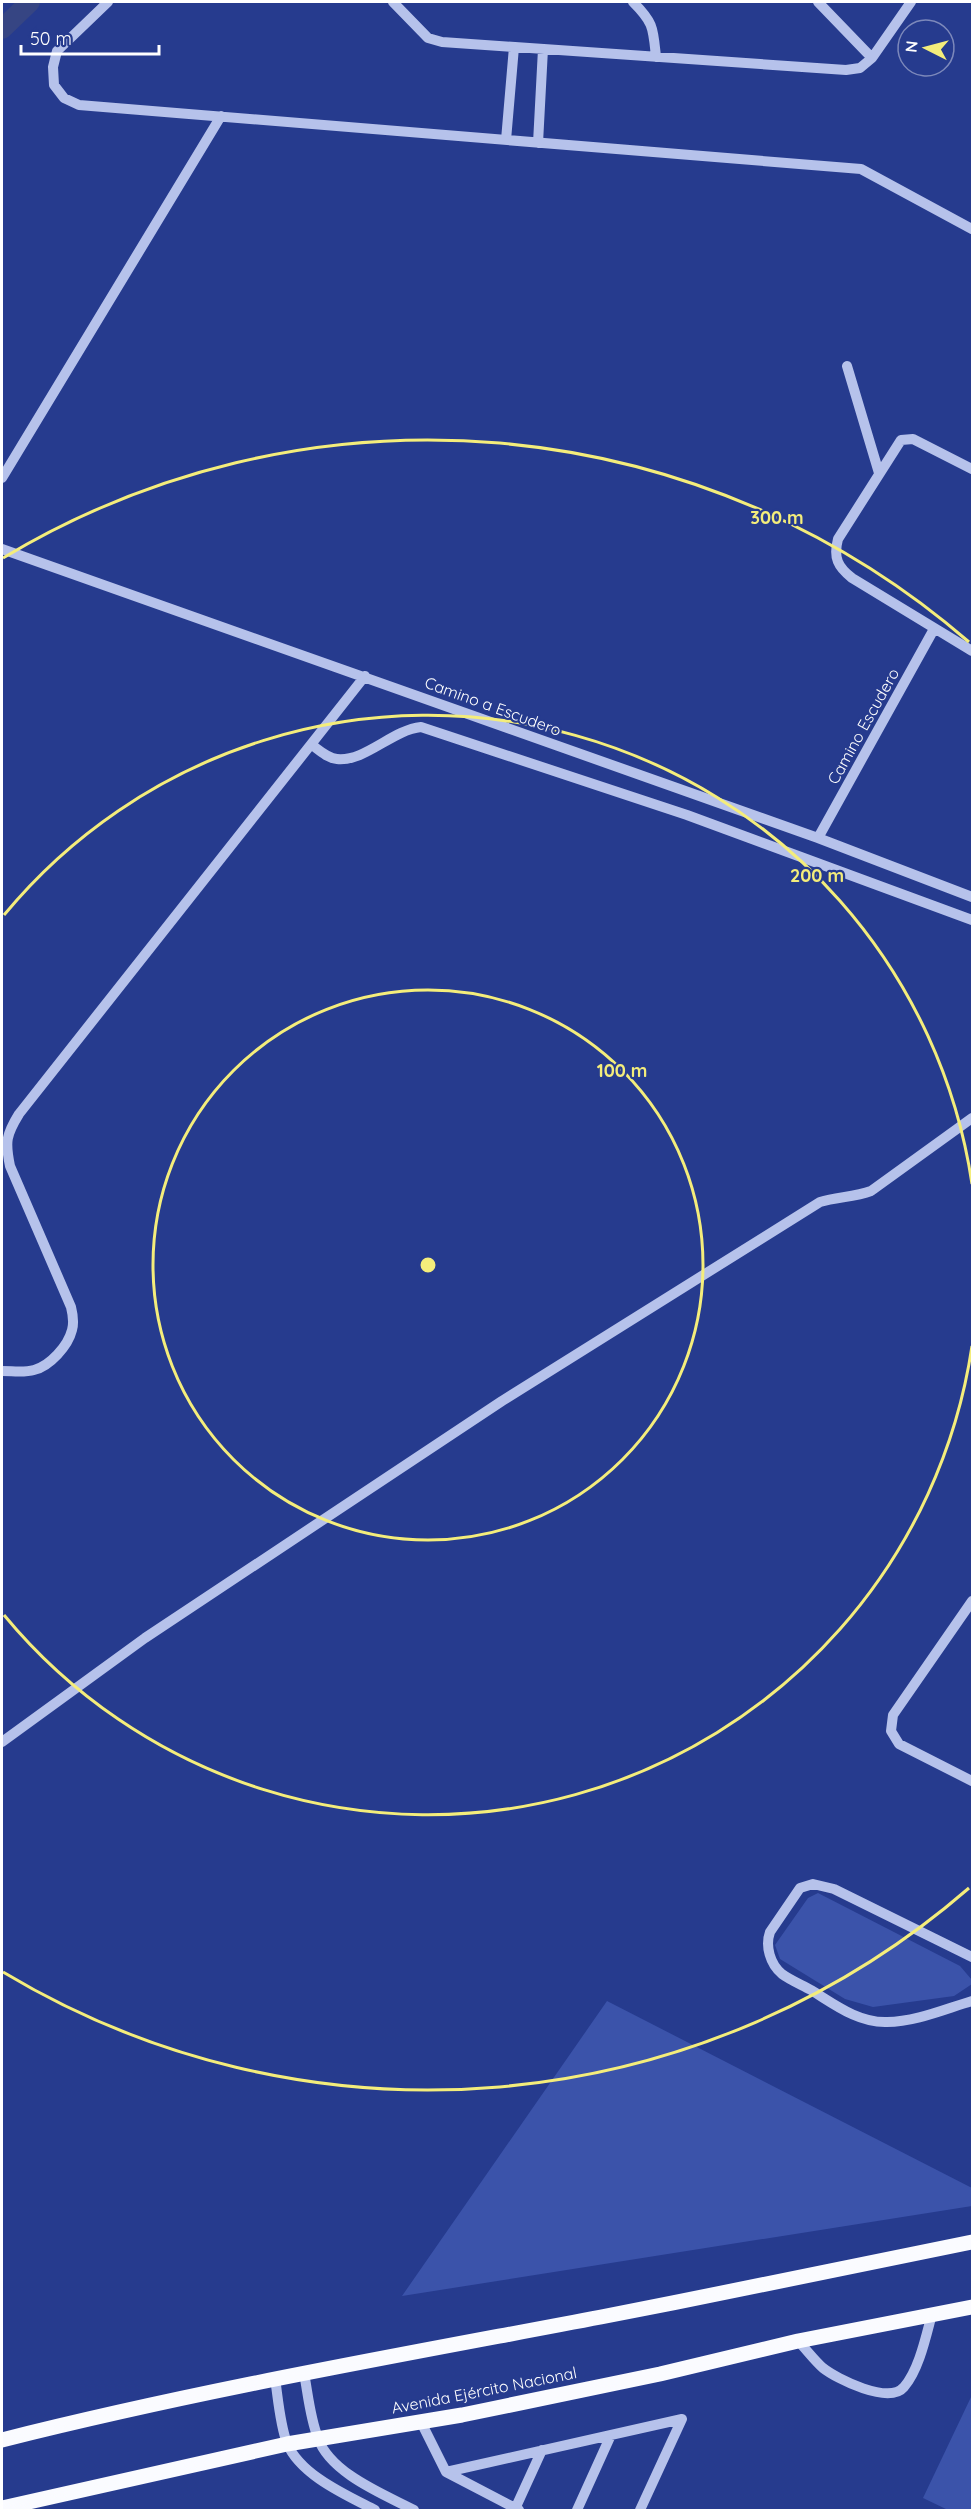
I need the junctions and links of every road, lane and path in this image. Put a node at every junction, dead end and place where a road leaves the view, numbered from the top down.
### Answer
1 (108, 2) edge
2 (393, 2) edge
3 (633, 2) edge
4 (818, 2) edge
5 (911, 2) edge
6 (514, 47) junction
7 (543, 49) junction
8 (656, 57) junction
9 (872, 58) junction
10 (221, 116) junction
11 (506, 140) junction
12 (538, 143) junction
13 (972, 229) edge
14 (846, 366) dead end
15 (972, 469) edge
16 (879, 473) junction
17 (2, 478) edge
18 (2, 549) edge
19 (934, 629) junction
20 (972, 651) edge
21 (366, 676) junction
22 (312, 745) junction
23 (818, 838) junction
24 (972, 897) edge
25 (972, 920) edge
26 (972, 1118) edge
27 (2, 1371) edge
28 (972, 1601) edge
29 (2, 1742) edge
30 (972, 1781) edge
31 (972, 1958) edge
32 (972, 2001) edge
33 (972, 2242) edge
34 (972, 2307) edge
35 (932, 2314) junction
36 (798, 2341) junction
37 (304, 2373) junction
38 (274, 2378) junction
39 (421, 2422) junction
40 (611, 2435) junction
41 (317, 2438) junction
42 (2, 2440) edge
43 (287, 2444) junction
44 (542, 2450) junction
45 (446, 2472) junction
46 (2, 2508) edge
47 (17, 2508) edge
48 (517, 2510) edge
49 (375, 2511) edge
50 (414, 2511) edge
51 (577, 2511) edge
52 (640, 2511) edge

1 - 10 street
2 - 6 street
3 - 8 street
4 - 9 street
5 - 9 street
6 - 7 street
6 - 11 street
7 - 8 street
7 - 12 street
8 - 9 street
10 - 11 street
10 - 17 street
11 - 12 street
12 - 13 street
14 - 16 street
15 - 16 street
16 - 19 street
18 - 21 street, Camino a Escudero
19 - 20 street
19 - 23 street, Camino Escudero
21 - 22 street
21 - 23 street, Camino a Escudero
22 - 25 street
22 - 27 street
23 - 24 street, Camino a Escudero
26 - 29 street
28 - 30 street
31 - 32 street
33 - 37 main road
34 - 35 main road, Avenida Ejército Nacional
35 - 36 main road, Avenida Ejército Nacional
35 - 36 street
36 - 39 main road, Avenida Ejército Nacional
37 - 38 main road
37 - 41 street
38 - 42 main road
38 - 43 street
39 - 41 main road, Avenida Ejército Nacional
39 - 45 street
40 - 44 street
40 - 51 street
40 - 52 street
41 - 43 main road, Avenida Ejército Nacional
41 - 50 street
43 - 47 main road, Avenida Ejército Nacional
43 - 49 street
44 - 45 street
44 - 48 street
45 - 48 street
46 - 47 main road, Avenida Ejército Nacional

